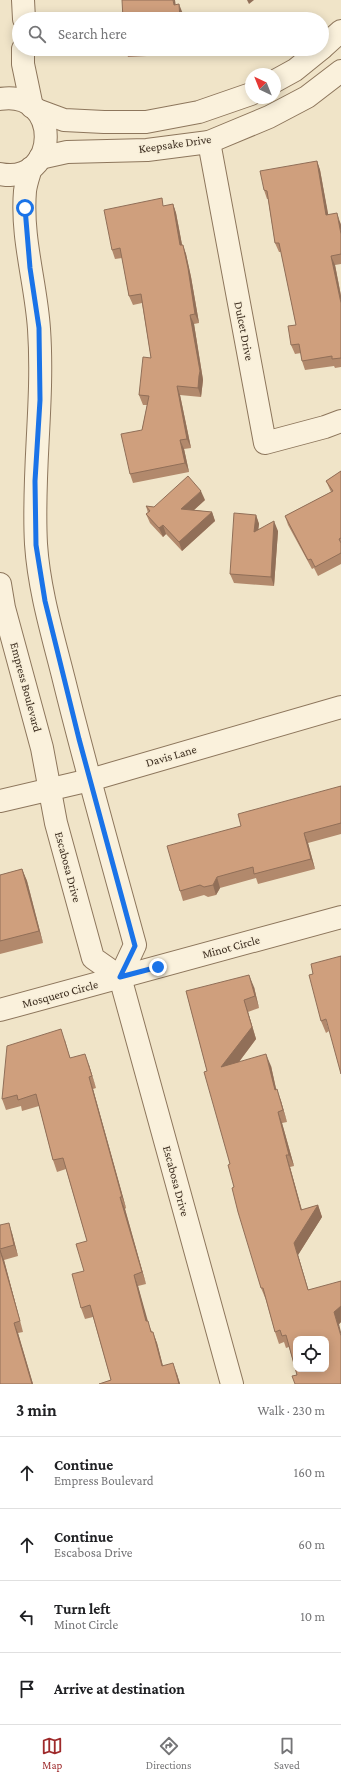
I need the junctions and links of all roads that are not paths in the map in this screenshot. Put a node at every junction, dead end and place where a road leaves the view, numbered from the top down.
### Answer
1 (23, 0) edge
2 (24, 12) edge
3 (341, 31) edge
4 (329, 41) edge
5 (23, 56) edge
6 (312, 56) edge
7 (341, 71) edge
8 (281, 78) edge
9 (245, 96) edge
10 (0, 99) edge
11 (34, 108) junction
12 (209, 142) junction
13 (36, 163) junction
14 (0, 174) edge
15 (341, 421) edge
16 (0, 584) edge
17 (341, 707) edge
18 (90, 780) junction
19 (49, 790) junction
20 (0, 801) edge
21 (341, 917) edge
22 (120, 977) junction
23 (0, 1010) edge
24 (232, 1384) edge

1 - 2 street
3 - 4 street
5 - 11 street
6 - 8 street
7 - 12 street, Keepsake Drive
9 - 11 street
10 - 11 street
11 - 13 street
12 - 13 street, Keepsake Drive
12 - 15 street, Dulcet Drive
13 - 14 street, Keepsake Drive
13 - 18 street
16 - 19 street, Empress Boulevard
17 - 18 street, Davis Lane
18 - 19 street, Davis Lane
18 - 22 street
19 - 20 street, Davis Lane
19 - 22 street, Escabosa Drive
21 - 22 street, Minot Circle
22 - 23 street, Mosquero Circle
22 - 24 street, Escabosa Drive

